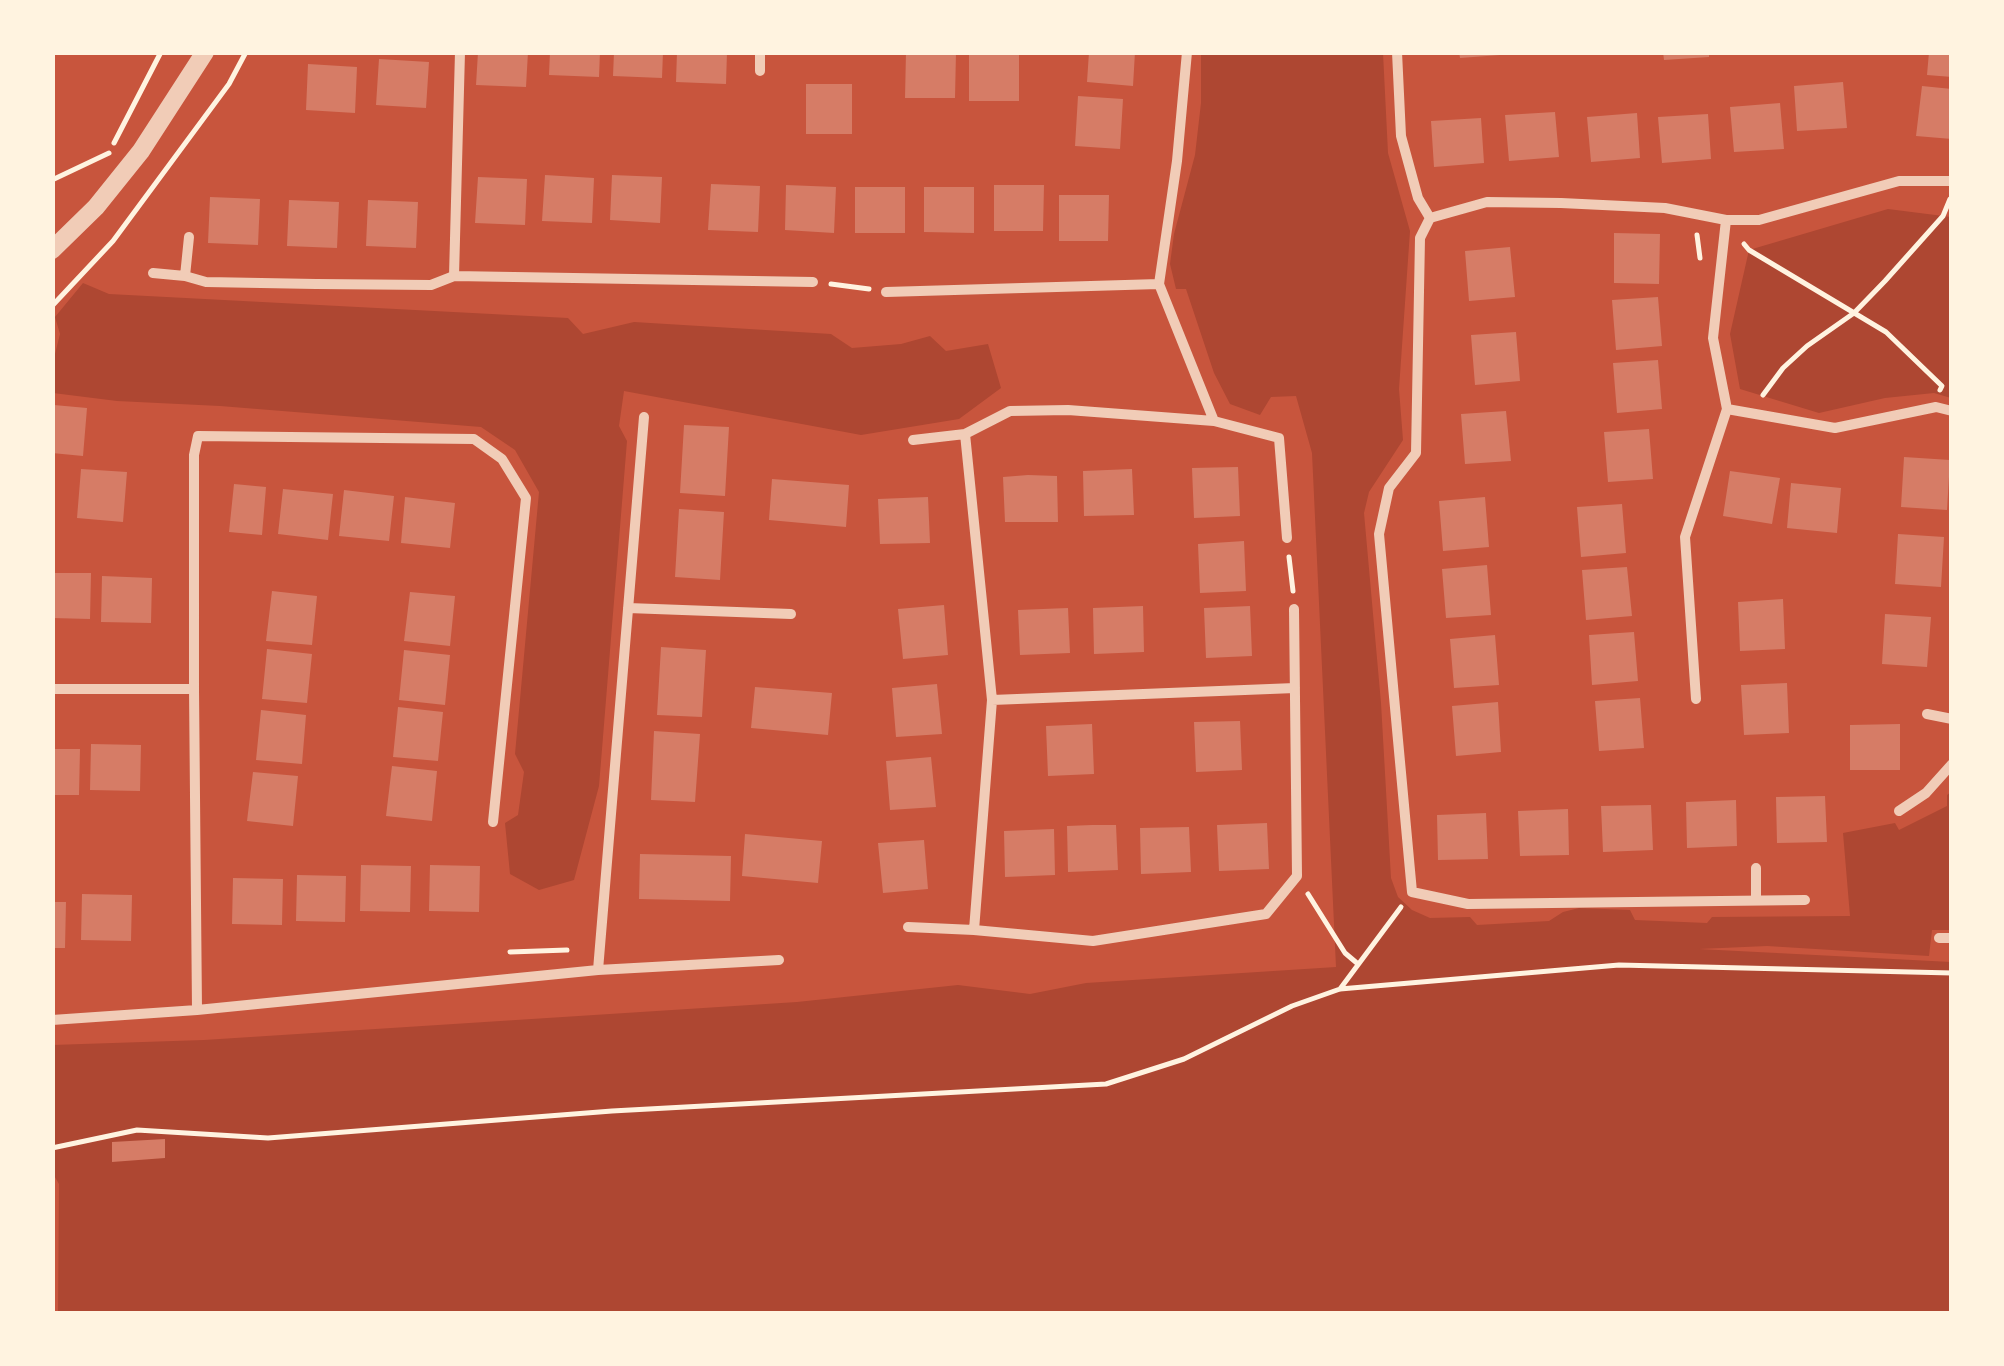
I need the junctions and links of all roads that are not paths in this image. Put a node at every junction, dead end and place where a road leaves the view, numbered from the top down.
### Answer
1 (206, 52) edge
2 (460, 52) edge
3 (760, 52) edge
4 (1187, 52) edge
5 (1398, 52) edge
6 (760, 71) dead end
7 (1952, 181) edge
8 (1430, 218) junction
9 (1726, 220) junction
10 (189, 237) dead end
11 (52, 250) edge
12 (153, 273) dead end
13 (185, 276) junction
14 (454, 276) junction
15 (813, 282) road end
16 (1159, 284) junction
17 (886, 292) road end
18 (1727, 410) junction
19 (1952, 411) edge
20 (644, 417) dead end
21 (1214, 421) junction
22 (965, 434) junction
23 (913, 440) dead end
24 (1287, 538) road end
25 (628, 608) junction
26 (1294, 608) road end
27 (791, 614) dead end
28 (1295, 688) junction
29 (52, 689) edge
30 (194, 689) junction
31 (1696, 699) dead end
32 (992, 700) junction
33 (1927, 714) dead end
34 (1952, 718) edge
35 (1952, 764) edge
36 (1899, 811) dead end
37 (492, 822) dead end
38 (1756, 868) dead end
39 (1756, 900) junction
40 (1805, 900) dead end
41 (908, 928) dead end
42 (974, 930) junction
43 (779, 960) dead end
44 (598, 970) junction
45 (198, 1010) junction
46 (52, 1020) edge

1 - 11 street
2 - 14 street
3 - 6 street
4 - 16 street
5 - 8 street
7 - 9 street
8 - 9 street
8 - 39 street
9 - 18 street
10 - 13 street
12 - 13 street
13 - 14 street
14 - 15 street
16 - 17 street
16 - 21 street
18 - 19 street
18 - 31 street
20 - 25 street
21 - 22 street
21 - 24 street
22 - 23 street
22 - 32 street
25 - 27 street
25 - 44 street
26 - 28 street
28 - 32 street
28 - 42 street
29 - 30 street
30 - 37 street
30 - 45 street
32 - 42 street
33 - 34 street
35 - 36 street
38 - 39 street
39 - 40 street
41 - 42 street
43 - 44 street
44 - 45 street
45 - 46 street

